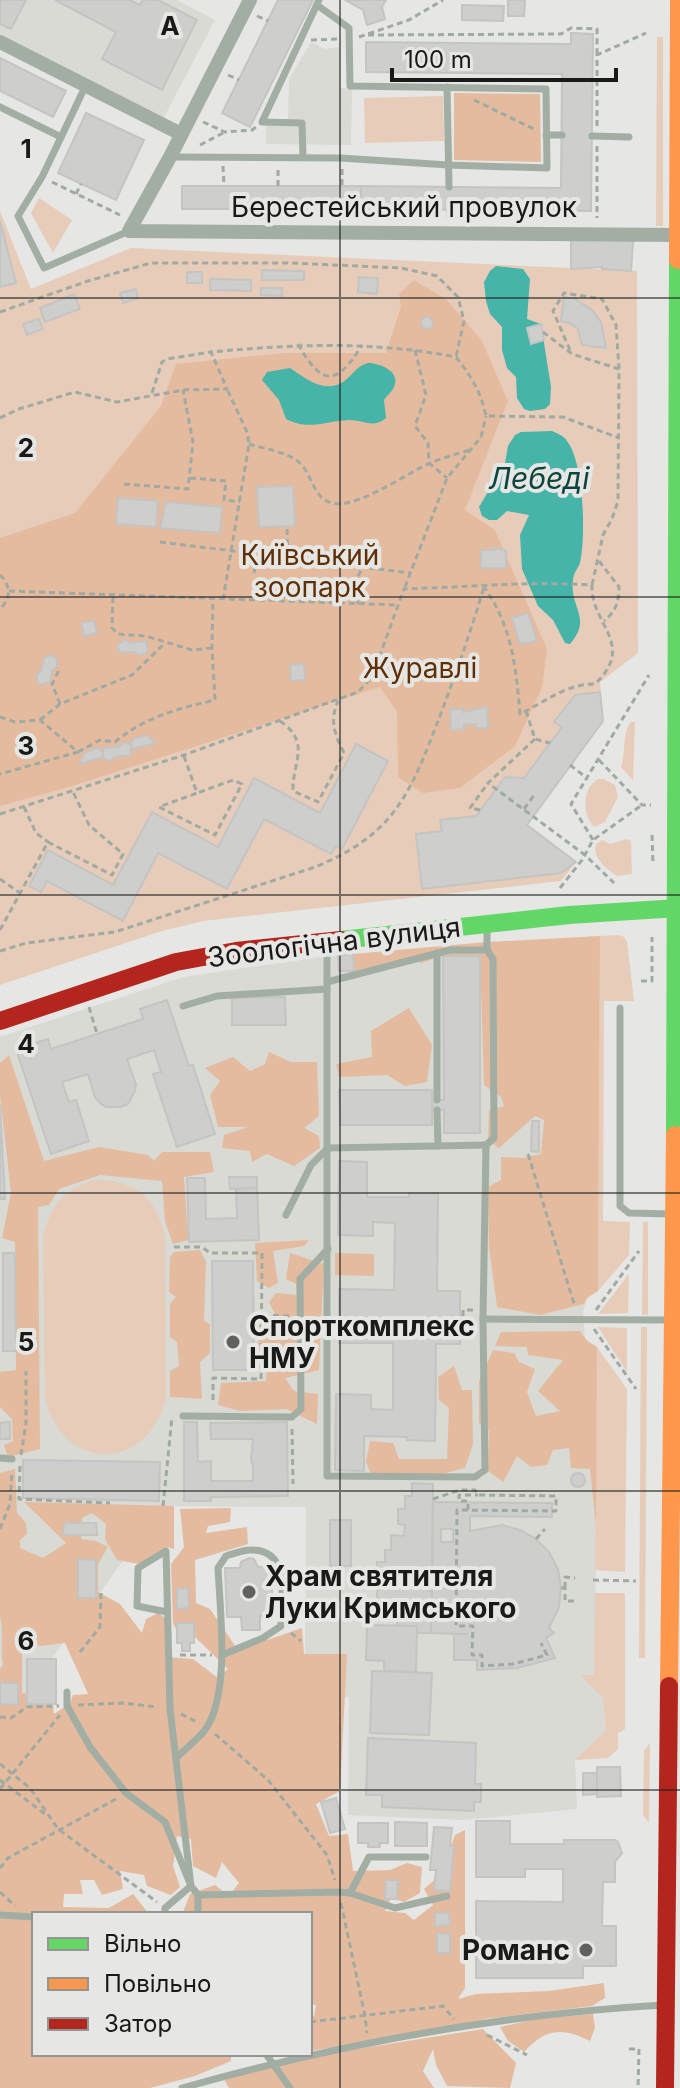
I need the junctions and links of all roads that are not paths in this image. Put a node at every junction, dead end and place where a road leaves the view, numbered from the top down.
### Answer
1 (679, 0) edge
2 (318, 3) edge
3 (251, 7) edge
4 (0, 42) edge
5 (85, 87) junction
6 (447, 87) junction
7 (0, 107) edge
8 (181, 134) junction
9 (546, 135) junction
10 (562, 135) dead end
11 (594, 136) road end
12 (61, 137) junction
13 (629, 137) dead end
14 (175, 157) junction
15 (303, 157) junction
16 (448, 165) junction
17 (449, 187) dead end
18 (129, 231) junction
19 (678, 235) edge
20 (678, 908) junction
21 (487, 924) junction
22 (327, 940) junction
23 (487, 950) junction
24 (437, 953) junction
25 (327, 985) junction
26 (183, 1006) dead end
27 (620, 1008) dead end
28 (0, 1021) edge
29 (437, 1100) dead end
30 (437, 1110) dead end
31 (486, 1145) junction
32 (438, 1146) junction
33 (328, 1148) junction
34 (673, 1214) junction
35 (286, 1215) dead end
36 (328, 1249) junction
37 (483, 1319) junction
38 (672, 1320) junction
39 (183, 1416) road end
40 (0, 1458) edge
41 (12, 1459) road end
42 (167, 1612) junction
43 (222, 1655) junction
44 (67, 1692) dead end
45 (176, 1758) junction
46 (426, 1857) dead end
47 (191, 1886) junction
48 (350, 1893) junction
49 (198, 1895) junction
50 (447, 1896) dead end
51 (165, 1911) edge
52 (198, 1912) edge
53 (0, 1915) edge
54 (32, 1917) edge
55 (665, 2005) junction
56 (312, 2055) edge
57 (268, 2056) edge
58 (306, 2056) edge
59 (273, 2062) junction
60 (215, 2084) edge
61 (182, 2088) edge
62 (290, 2088) edge
63 (665, 2088) edge

1 - 19 main road
2 - 6 lane
2 - 15 lane
3 - 8 street
4 - 5 street
5 - 8 street
5 - 12 lane
6 - 9 lane
6 - 16 lane
7 - 12 lane
8 - 14 street
9 - 10 lane
9 - 16 lane
11 - 13 lane
12 - 18 lane
14 - 15 lane
14 - 18 street
15 - 16 lane
16 - 17 lane
18 - 19 street, Берестейський провулок
19 - 20 main road
20 - 21 main road, Зоологічна вулиця
20 - 34 main road
21 - 22 main road, Зоологічна вулиця
21 - 23 lane
22 - 25 lane
22 - 28 main road, Зоологічна вулиця
23 - 24 lane
23 - 31 lane
24 - 25 lane
24 - 29 lane
25 - 26 lane
25 - 33 lane
27 - 34 lane
30 - 32 lane
31 - 32 lane
31 - 37 lane
32 - 33 lane
33 - 35 lane
33 - 36 lane
34 - 38 main road
36 - 37 lane
36 - 39 lane
37 - 38 lane
38 - 55 main road
40 - 41 lane
42 - 42 lane
42 - 45 lane
43 - 43 lane
43 - 45 lane
44 - 47 lane
45 - 47 lane
46 - 48 lane
47 - 49 lane
47 - 51 lane
48 - 49 lane
48 - 50 lane
49 - 52 lane
53 - 54 lane
55 - 56 lane
55 - 63 main road
57 - 59 lane
58 - 59 lane
59 - 60 lane
59 - 62 lane
60 - 61 lane

